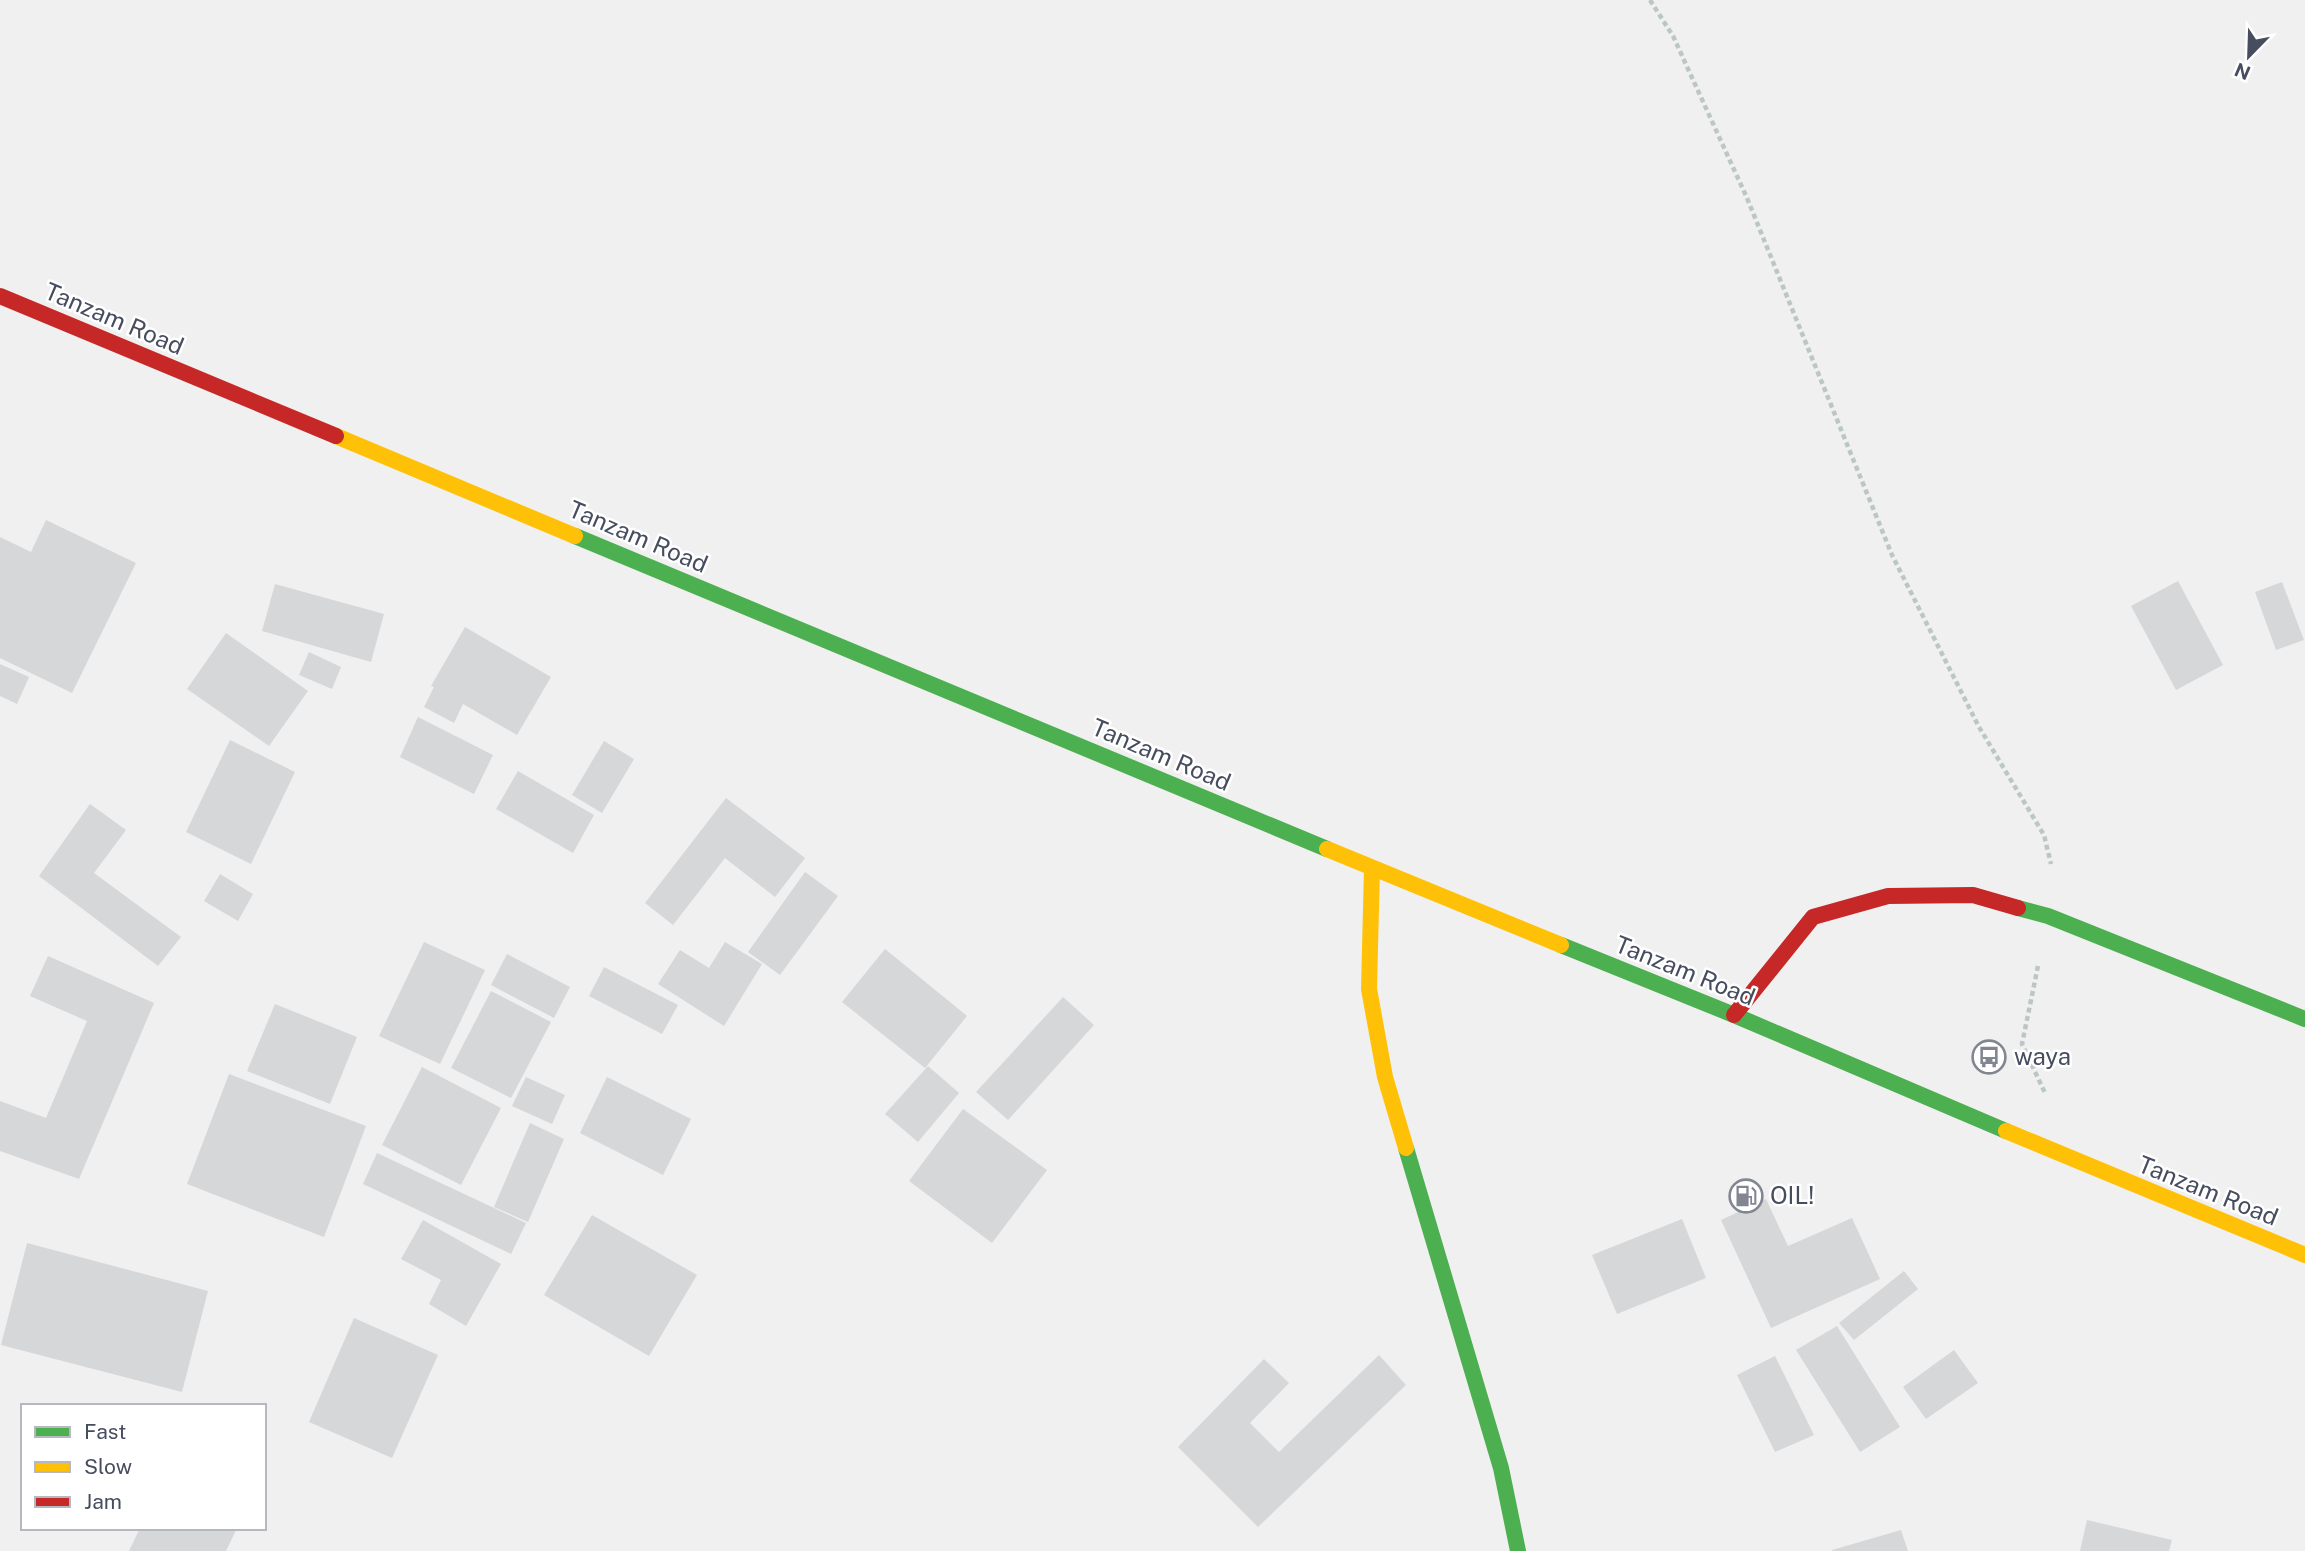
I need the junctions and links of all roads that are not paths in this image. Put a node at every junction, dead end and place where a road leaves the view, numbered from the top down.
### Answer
1 (0, 296) edge
2 (1372, 868) junction
3 (1734, 1015) junction
4 (2305, 1019) edge
5 (2305, 1255) edge
6 (1518, 1551) edge

1 - 2 main road, Tanzam Road
2 - 3 main road, Tanzam Road
2 - 6 main road
3 - 4 main road
3 - 5 main road, Tanzam Road

